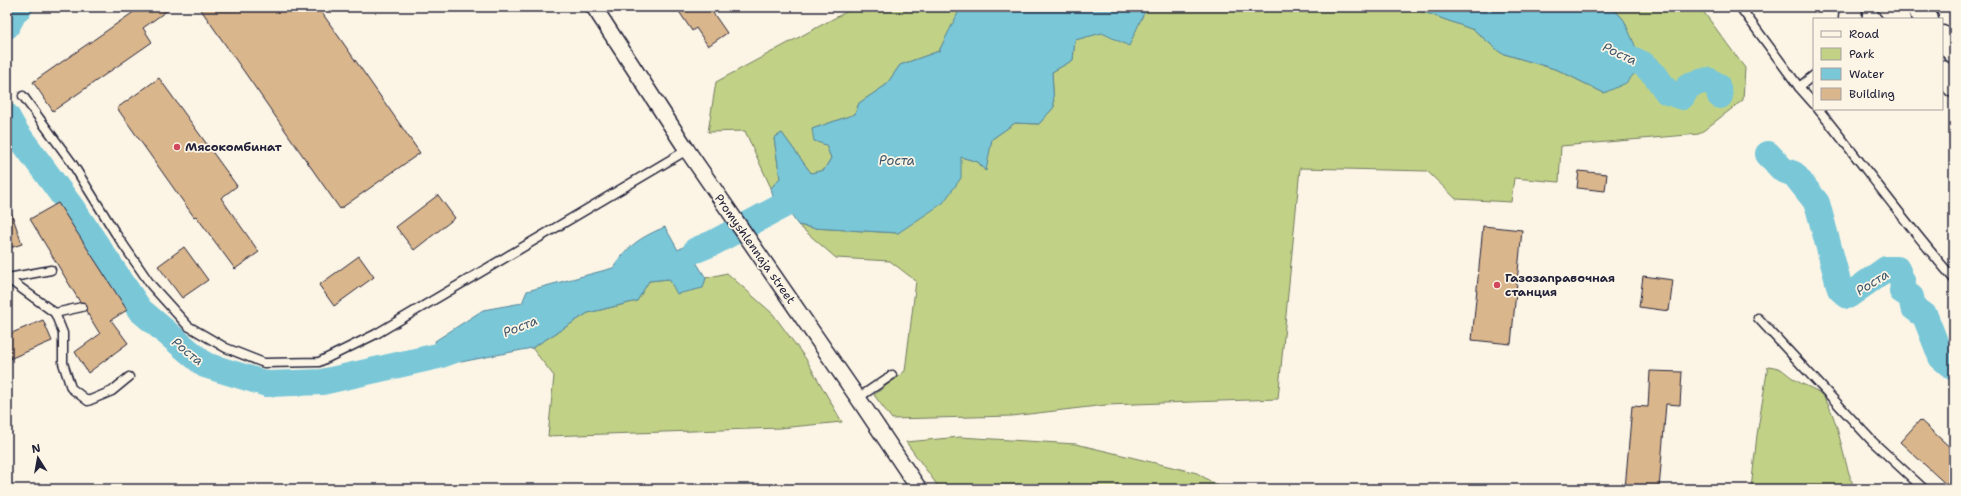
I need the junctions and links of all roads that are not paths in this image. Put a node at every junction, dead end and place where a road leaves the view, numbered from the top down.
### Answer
1 (594, 7) edge
2 (1740, 7) edge
3 (1851, 7) edge
4 (1889, 7) edge
5 (1917, 7) edge
6 (1850, 18) edge
7 (1898, 18) edge
8 (1926, 18) edge
9 (1943, 38) edge
10 (1954, 52) edge
11 (1813, 76) edge
12 (1800, 87) junction
13 (23, 96) dead end
14 (1813, 103) edge
15 (1819, 110) edge
16 (688, 150) junction
17 (51, 270) dead end
18 (8, 278) edge
19 (1954, 279) edge
20 (82, 308) dead end
21 (55, 312) junction
22 (1758, 318) dead end
23 (892, 375) dead end
24 (129, 376) dead end
25 (858, 398) junction
26 (918, 489) edge
27 (1924, 489) edge

1 - 16 street, Promyshlennaja street
2 - 12 lane
3 - 6 main road
4 - 7 main road
5 - 8 main road
9 - 10 main road
11 - 12 lane
12 - 14 lane
13 - 16 lane
15 - 19 lane
16 - 25 street, Promyshlennaja street
17 - 18 lane
18 - 21 lane
20 - 21 lane
21 - 24 lane
22 - 27 lane
23 - 25 lane
25 - 26 street, Promyshlennaja street

